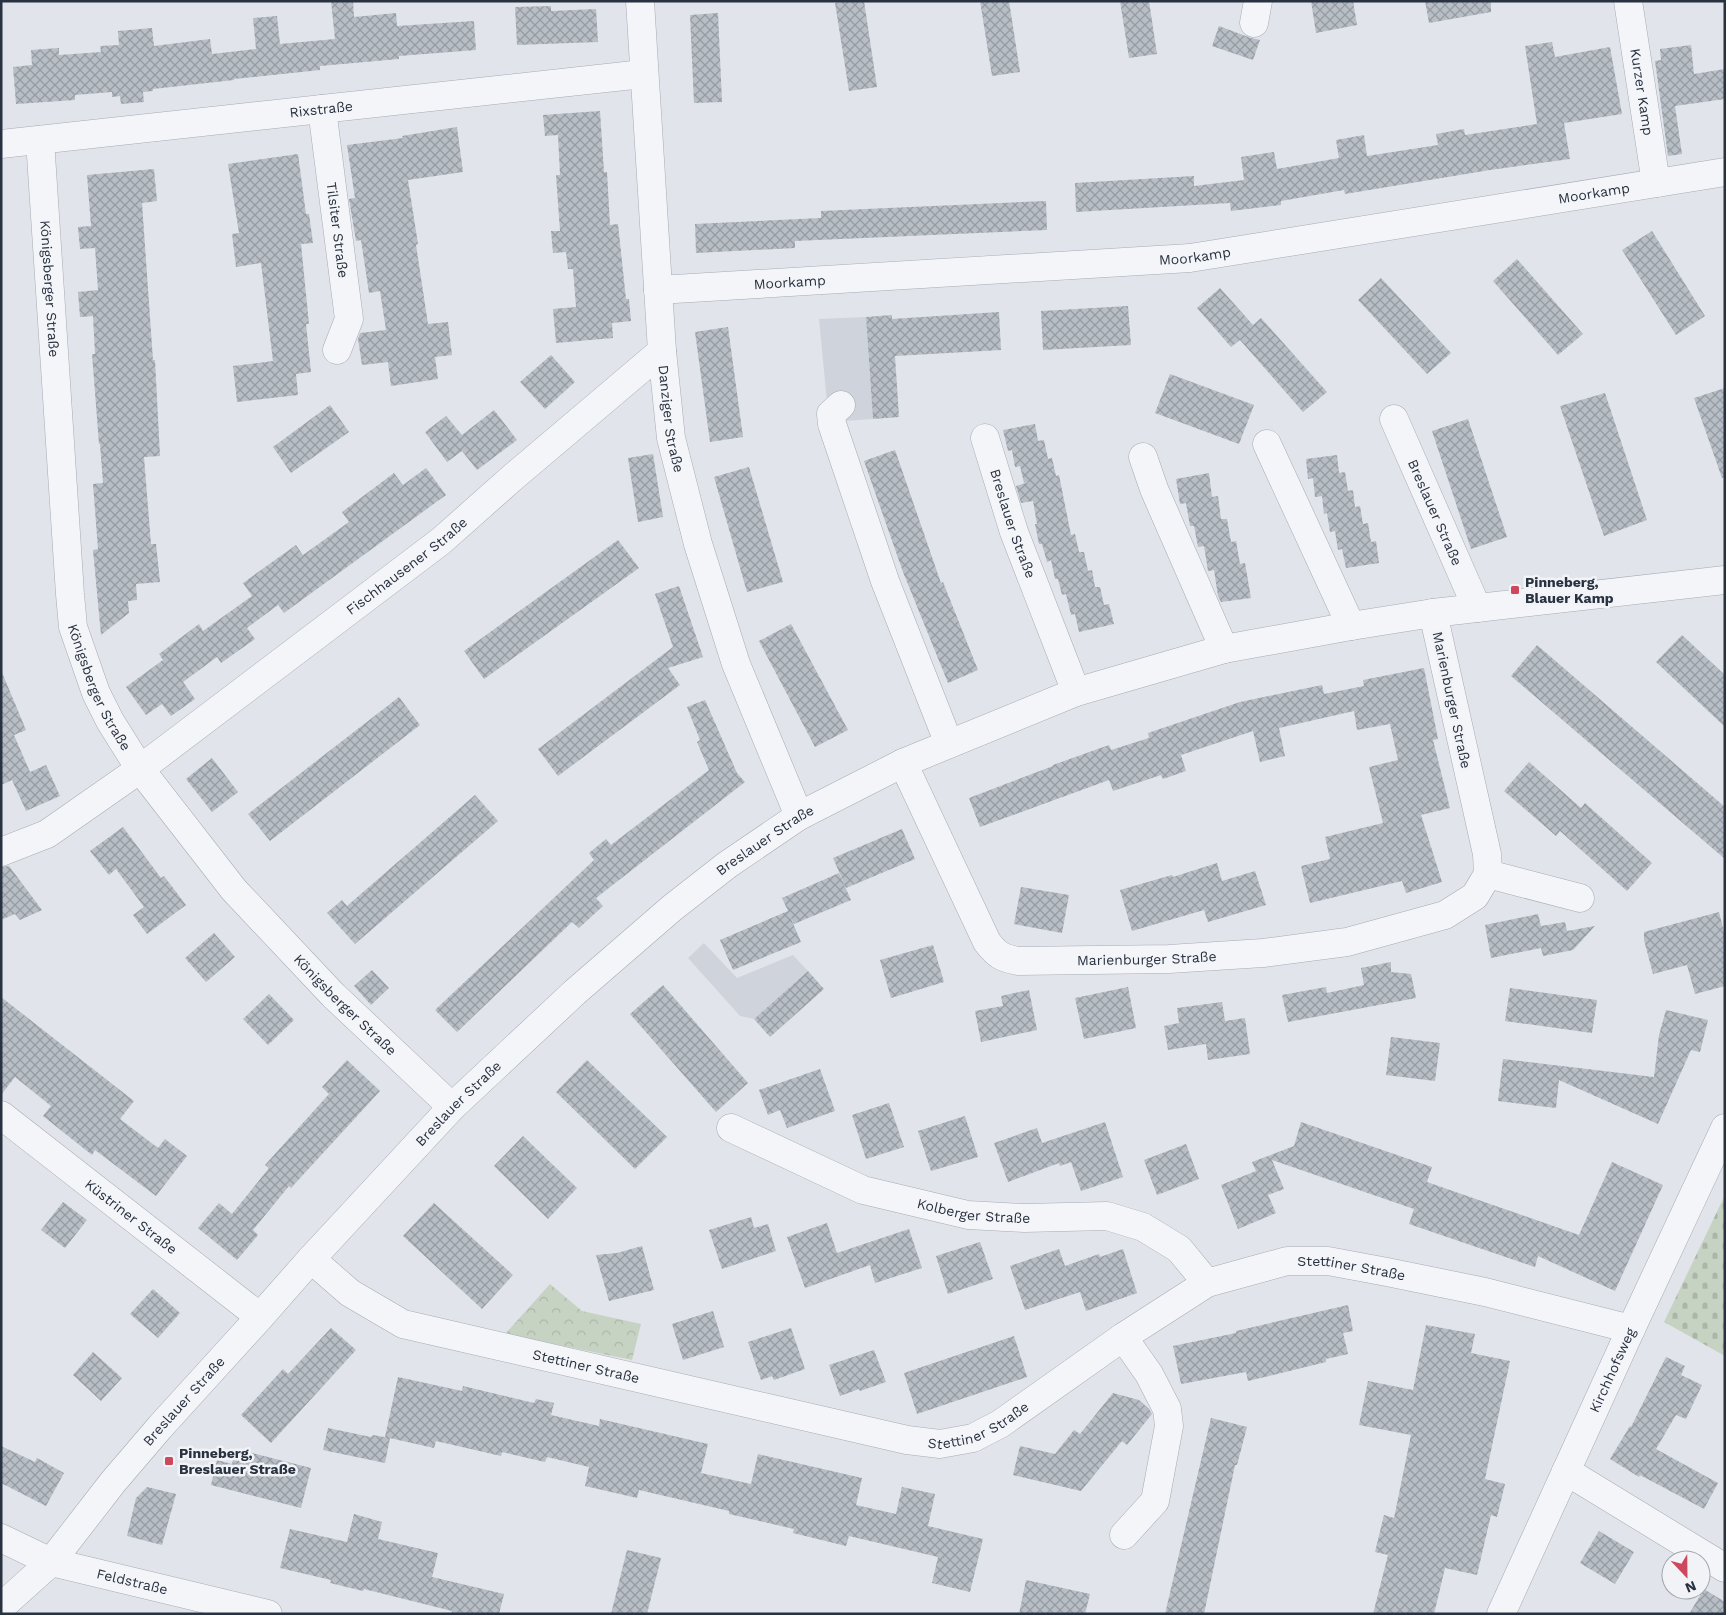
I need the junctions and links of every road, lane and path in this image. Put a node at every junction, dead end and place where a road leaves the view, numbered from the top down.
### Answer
1 (640, 1) edge
2 (1628, 1) edge
3 (643, 74) junction
4 (322, 109) junction
5 (40, 140) junction
6 (1, 144) edge
7 (1725, 172) edge
8 (1656, 183) junction
9 (658, 290) junction
10 (337, 350) dead end
11 (662, 351) junction
12 (842, 405) dead end
13 (1394, 419) dead end
14 (985, 438) dead end
15 (1267, 444) dead end
16 (1143, 457) dead end
17 (1725, 580) edge
18 (1477, 608) junction
19 (1433, 614) junction
20 (1352, 626) junction
21 (1224, 649) junction
22 (1076, 692) junction
23 (949, 744) junction
24 (903, 763) junction
25 (140, 769) junction
26 (799, 816) junction
27 (1, 852) edge
28 (1488, 874) junction
29 (1580, 898) dead end
30 (452, 1107) junction
31 (1, 1115) edge
32 (732, 1128) dead end
33 (1725, 1128) edge
34 (311, 1258) junction
35 (1207, 1283) junction
36 (260, 1317) junction
37 (1631, 1328) junction
38 (1123, 1337) junction
39 (1566, 1471) junction
40 (1124, 1534) dead end
41 (1, 1538) edge
42 (51, 1562) junction
43 (1725, 1568) edge
44 (1, 1607) edge
45 (268, 1614) edge
46 (1501, 1614) edge

1 - 3 street, Danziger Straße
2 - 8 street, Kurzer Kamp
3 - 4 street, Rixstraße
3 - 9 street, Danziger Straße
4 - 5 street, Rixstraße
4 - 10 street, Tilsiter Straße
5 - 6 street, Rixstraße
5 - 25 street, Königsberger Straße
7 - 8 street, Moorkamp
8 - 9 street, Moorkamp
9 - 11 street, Danziger Straße
11 - 25 street, Fischhausener Straße
11 - 26 street, Danziger Straße
12 - 23 street
13 - 18 street, Breslauer Straße
14 - 22 street, Breslauer Straße
15 - 20 street
16 - 21 street
17 - 18 street, Breslauer Straße
18 - 19 street, Breslauer Straße
19 - 20 street, Breslauer Straße
19 - 28 street, Marienburger Straße
20 - 21 street, Breslauer Straße
21 - 22 street, Breslauer Straße
22 - 23 street, Breslauer Straße
23 - 24 street, Breslauer Straße
24 - 26 street, Breslauer Straße
24 - 28 street, Marienburger Straße
25 - 27 street, Fischhausener Straße
25 - 30 street, Königsberger Straße
26 - 30 street, Breslauer Straße
28 - 29 street
30 - 34 street, Breslauer Straße
31 - 36 street, Küstriner Straße
32 - 35 street, Kolberger Straße
33 - 37 street, Kirchhofsweg
34 - 36 street, Breslauer Straße
34 - 38 street, Stettiner Straße
35 - 37 street, Stettiner Straße
35 - 38 street, Stettiner Straße
36 - 42 street, Breslauer Straße
37 - 39 street, Kirchhofsweg
38 - 40 street
39 - 43 street
39 - 46 street, Kirchhofsweg
41 - 42 street, Feldstraße
42 - 44 street, Breslauer Straße
42 - 45 street, Feldstraße

